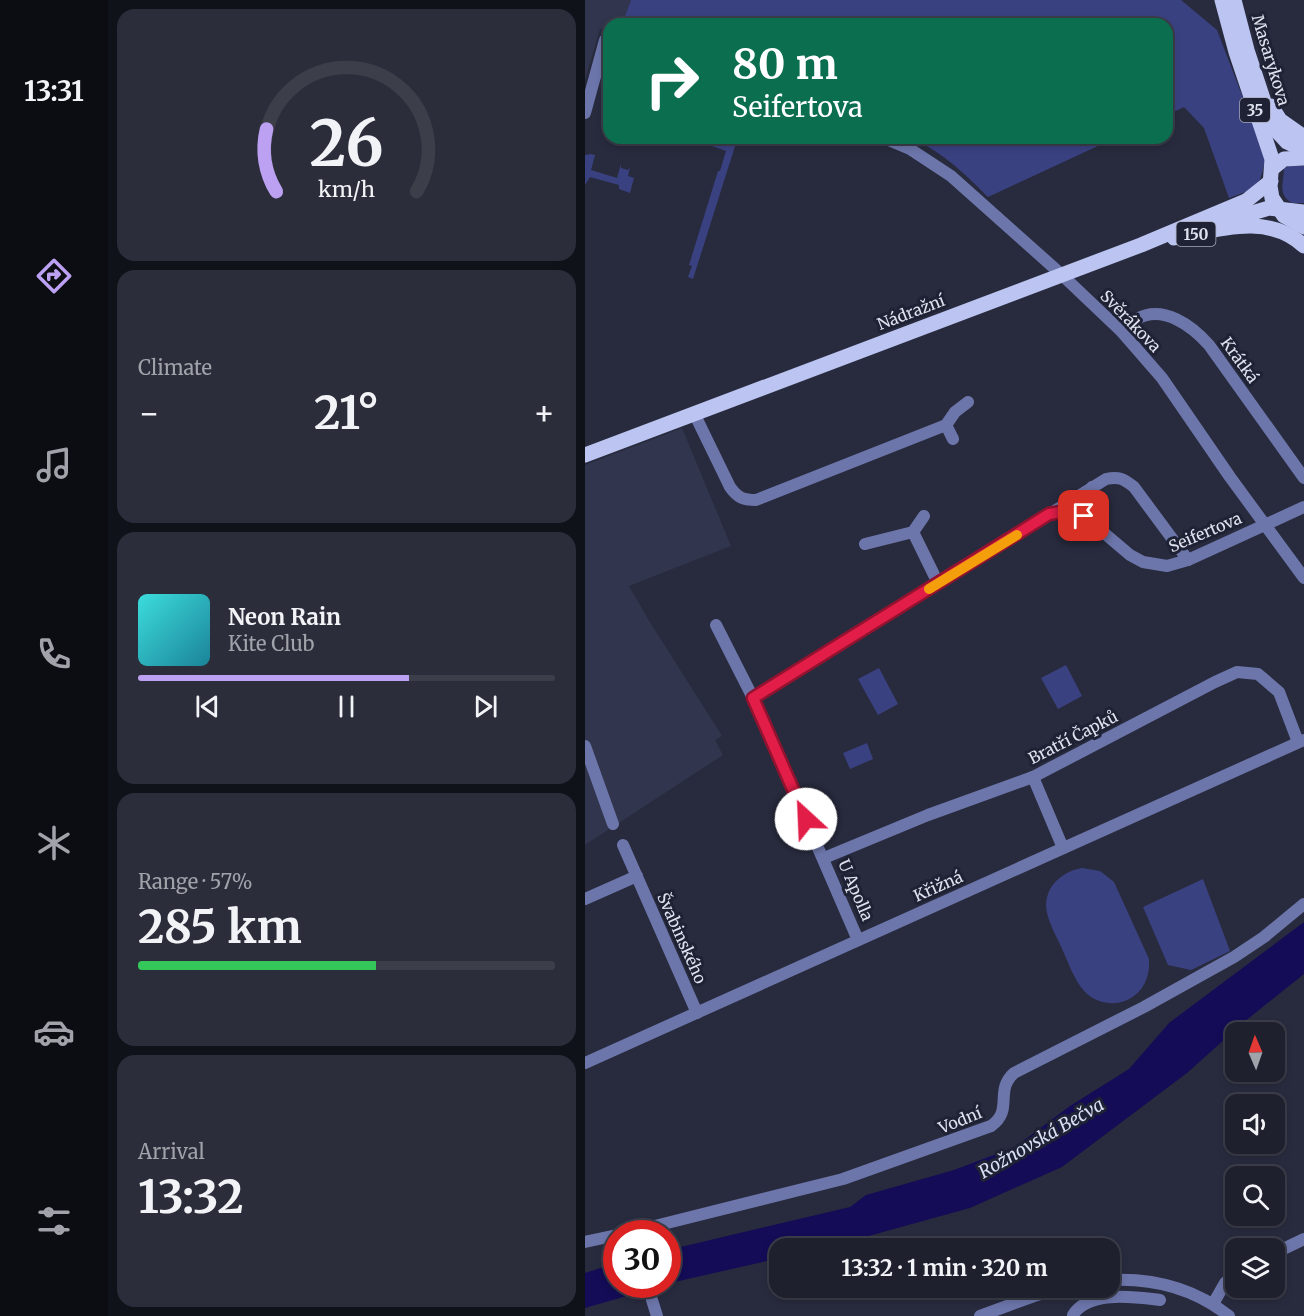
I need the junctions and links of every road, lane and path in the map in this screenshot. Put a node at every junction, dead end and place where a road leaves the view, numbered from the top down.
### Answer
1 (1222, 0) edge
2 (1234, 0) edge
3 (603, 54) edge
4 (1255, 77) junction
5 (585, 113) edge
6 (1304, 137) edge
7 (898, 144) edge
8 (1304, 150) edge
9 (1304, 158) edge
10 (1272, 175) junction
11 (1278, 208) junction
12 (1304, 212) edge
13 (1304, 227) edge
14 (1141, 244) junction
15 (1304, 246) edge
16 (1062, 274) junction
17 (1122, 332) junction
18 (968, 402) dead end
19 (695, 413) junction
20 (946, 425) junction
21 (953, 439) dead end
22 (585, 455) edge
23 (1304, 478) edge
24 (1092, 488) junction
25 (1304, 507) edge
26 (1049, 514) junction
27 (924, 516) dead end
28 (1094, 523) junction
29 (1264, 525) junction
30 (913, 532) junction
31 (865, 544) dead end
32 (1188, 560) junction
33 (1304, 578) edge
34 (938, 583) junction
35 (716, 625) dead end
36 (753, 698) junction
37 (1301, 741) edge
38 (585, 746) edge
39 (1033, 777) junction
40 (613, 824) dead end
41 (623, 845) dead end
42 (1063, 848) junction
43 (824, 858) junction
44 (637, 876) junction
45 (585, 899) edge
46 (1304, 904) edge
47 (858, 940) junction
48 (697, 1013) junction
49 (585, 1063) edge
50 (679, 1220) edge
51 (603, 1238) edge
52 (1304, 1239) edge
53 (585, 1242) edge
54 (1285, 1248) edge
55 (1120, 1279) edge
56 (1225, 1284) edge
57 (1039, 1298) edge
58 (652, 1300) dead end
59 (1160, 1300) dead end
60 (1213, 1304) junction
61 (1009, 1311) edge
62 (657, 1316) edge
63 (980, 1316) edge
64 (1070, 1316) edge
65 (1229, 1316) edge

1 - 10 main road, Masarykova / 35
2 - 4 main road, Masarykova / 35
3 - 5 street
4 - 6 main road, 35
4 - 8 main road, Masarykova / 35
7 - 16 street, Svěrákova
9 - 10 main road, Nádražní
10 - 11 main road, 35
10 - 14 main road, Nádražní / 150
11 - 12 main road
11 - 13 main road
11 - 14 main road, Nádražní / 150
14 - 15 main road, 150
14 - 16 main road, Nádražní / 150
16 - 17 street, Svěrákova
16 - 19 main road, Nádražní / 150
17 - 23 street, Krátká
17 - 29 street, Svěrákova
18 - 20 street
19 - 20 street
19 - 22 main road, Nádražní / 150
20 - 21 street
24 - 26 street
24 - 28 street
24 - 32 street
25 - 29 street, Seifertova
26 - 28 street, Seifertova
26 - 34 street
27 - 30 street
28 - 32 street, Seifertova
29 - 32 street, Seifertova
29 - 33 street, Svěrákova
30 - 31 street
30 - 34 street
34 - 36 street
35 - 36 street, U Apolla
36 - 43 street, U Apolla
37 - 39 street, Bratří Čapků
37 - 42 street, Křižná
38 - 40 street
39 - 42 street
39 - 43 street, Bratří Čapků
41 - 44 street, Švabinského
42 - 47 street, Křižná
43 - 47 street, U Apolla
44 - 45 street
44 - 48 street, Švabinského
46 - 50 street, Vodní
47 - 48 street, Křižná
48 - 49 street, Křižná
51 - 53 street
52 - 54 street
55 - 60 street
56 - 60 street
57 - 61 street
58 - 62 street
59 - 64 street
60 - 65 street
61 - 63 street

